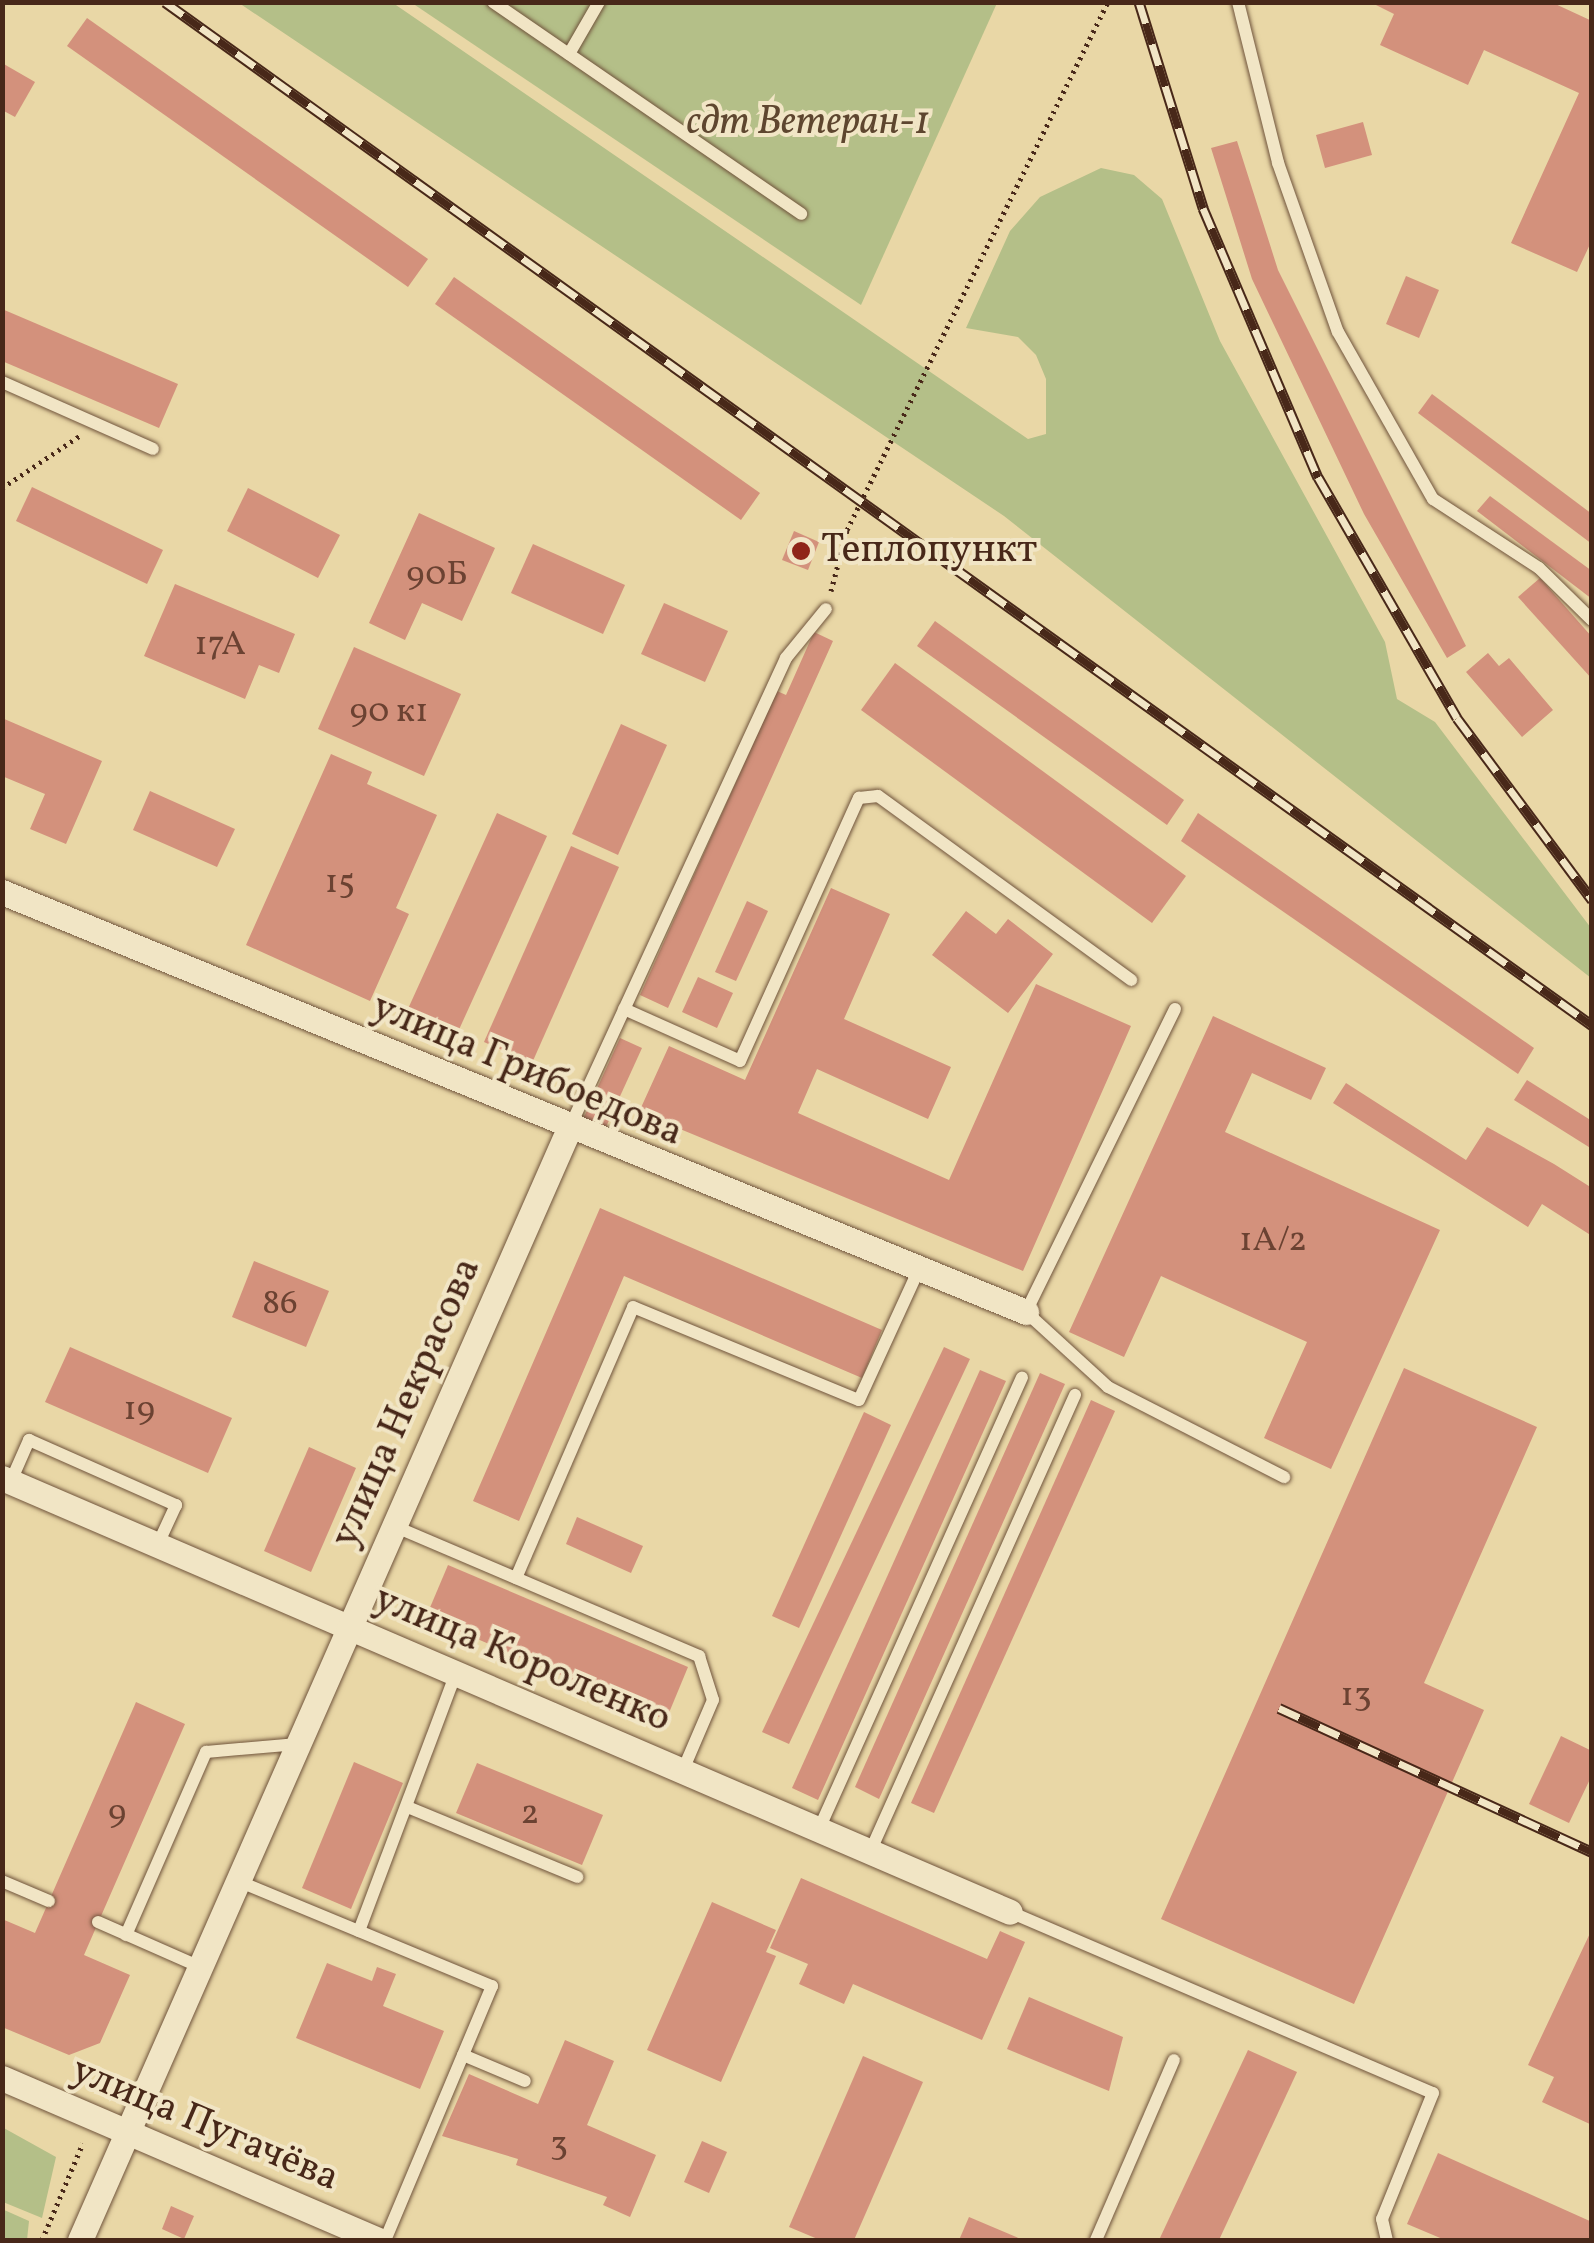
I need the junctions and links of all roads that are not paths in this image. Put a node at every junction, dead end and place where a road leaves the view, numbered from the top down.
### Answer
1 (493, 2) edge
2 (599, 2) edge
3 (1238, 2) edge
4 (569, 54) junction
5 (801, 214) dead end
6 (2, 382) edge
7 (154, 449) dead end
8 (826, 609) road end
9 (1592, 620) edge
10 (2, 892) edge
11 (1130, 980) dead end
12 (1175, 1009) dead end
13 (624, 1010) junction
14 (568, 1131) junction
15 (918, 1271) junction
16 (1026, 1312) junction
17 (1022, 1377) dead end
18 (1076, 1395) dead end
19 (1284, 1477) dead end
20 (6, 1479) edge
21 (394, 1526) junction
22 (158, 1544) junction
23 (516, 1578) junction
24 (350, 1626) junction
25 (456, 1672) junction
26 (298, 1744) junction
27 (683, 1770) junction
28 (410, 1808) junction
29 (819, 1829) junction
30 (870, 1852) junction
31 (577, 1877) dead end
32 (2, 1881) edge
33 (238, 1881) junction
34 (49, 1901) dead end
35 (1010, 1912) joint
36 (98, 1922) dead end
37 (359, 1932) junction
38 (126, 1934) junction
39 (200, 1967) junction
40 (463, 2055) junction
41 (1174, 2060) dead end
42 (2, 2078) edge
43 (525, 2081) dead end
44 (128, 2132) junction
45 (80, 2240) edge
46 (382, 2240) edge
47 (1096, 2240) edge
48 (1386, 2240) edge

1 - 4 lane
2 - 4 lane
3 - 9 lane
4 - 5 lane
6 - 7 lane
8 - 13 lane, улица Некрасова
10 - 14 street, улица Грибоедова
11 - 13 lane
12 - 16 lane
13 - 14 lane, улица Некрасова
14 - 15 street, улица Грибоедова
14 - 21 street, улица Некрасова
15 - 16 street, улица Грибоедова
15 - 23 lane
16 - 19 lane
17 - 29 lane
18 - 30 lane
20 - 22 street, улица Короленко
20 - 22 lane
21 - 23 lane
21 - 24 street, улица Некрасова
22 - 24 street, улица Короленко
23 - 27 lane
24 - 25 street, улица Короленко
24 - 26 street, улица Некрасова
25 - 27 street, улица Короленко
25 - 28 lane
26 - 33 street, улица Некрасова
26 - 38 lane
27 - 29 street, улица Короленко
28 - 31 lane
28 - 37 lane
29 - 30 street, улица Короленко
30 - 35 street, улица Короленко
32 - 34 lane
33 - 37 lane
33 - 39 street, улица Некрасова
35 - 48 lane
36 - 38 lane
37 - 40 lane
38 - 39 lane
39 - 44 street, улица Некрасова
40 - 43 lane
40 - 46 lane
41 - 47 lane
42 - 44 street, улица Пугачёва
44 - 45 street, улица Некрасова
44 - 46 street, улица Пугачёва

